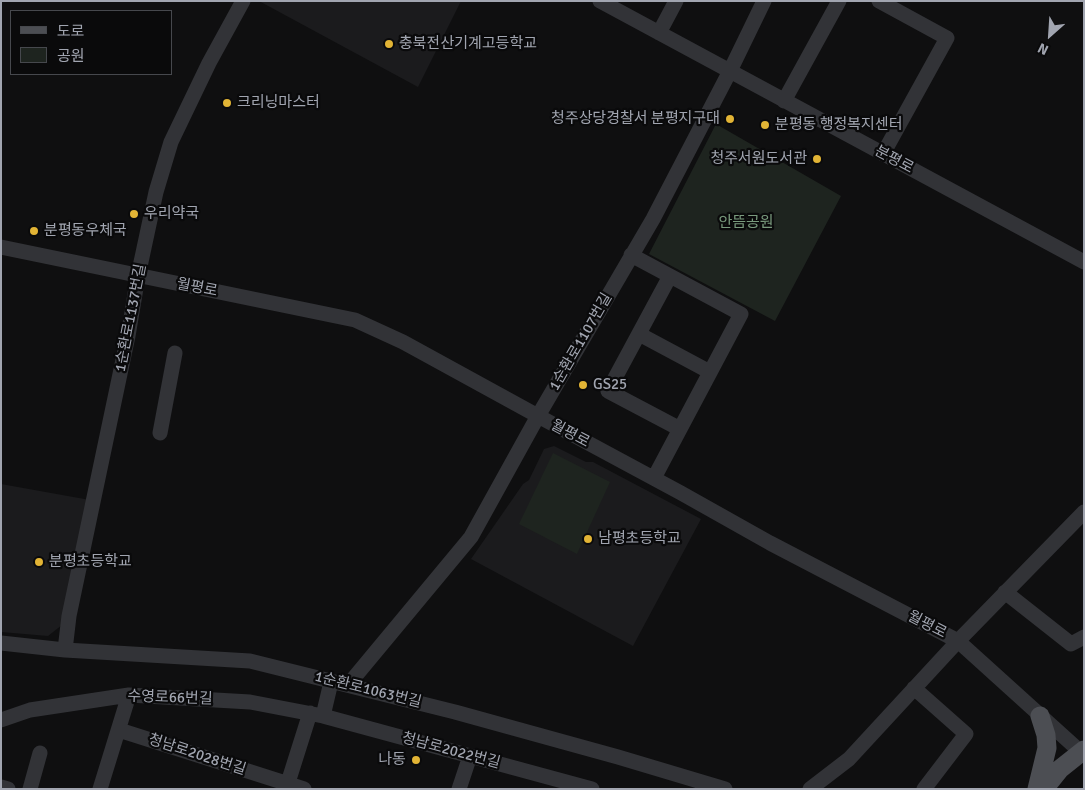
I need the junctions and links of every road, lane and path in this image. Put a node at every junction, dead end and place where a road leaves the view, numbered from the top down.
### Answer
1 (243, 1) edge
2 (600, 1) edge
3 (676, 1) edge
4 (764, 1) edge
5 (838, 1) edge
6 (879, 1) edge
7 (659, 33) junction
8 (730, 72) junction
9 (784, 101) junction
10 (883, 154) junction
11 (1, 247) edge
12 (631, 254) junction
13 (1084, 262) edge
14 (138, 276) junction
15 (670, 276) junction
16 (639, 334) junction
17 (175, 353) dead end
18 (710, 372) junction
19 (538, 416) junction
20 (680, 429) junction
21 (160, 433) dead end
22 (654, 478) junction
23 (1084, 512) edge
24 (1005, 592) junction
25 (1084, 636) edge
26 (958, 641) junction
27 (1, 643) edge
28 (65, 650) junction
29 (331, 682) junction
30 (348, 686) junction
31 (914, 688) junction
32 (130, 695) junction
33 (317, 715) junction
34 (1040, 716) junction
35 (1, 720) edge
36 (119, 730) junction
37 (40, 753) dead end
38 (1082, 753) edge
39 (470, 756) junction
40 (287, 786) edge
41 (1, 787) edge
42 (8, 789) edge
43 (30, 789) edge
44 (100, 789) edge
45 (304, 789) edge
46 (459, 789) edge
47 (592, 789) edge
48 (725, 789) edge
49 (810, 789) edge
50 (924, 789) edge
51 (1037, 789) edge
52 (1044, 789) edge

1 - 14 street, 1순환로1137번길
2 - 7 street, 분평로
3 - 7 street
4 - 8 street, 1순환로1107번길
5 - 9 street
6 - 10 street
7 - 8 street, 분평로
8 - 9 street, 분평로
8 - 12 street, 1순환로1107번길
9 - 10 street, 분평로
10 - 13 street, 분평로
11 - 14 street, 월평로
12 - 15 street
12 - 19 street, 1순환로1107번길
14 - 19 street, 월평로
14 - 28 street, 1순환로1137번길
15 - 16 street
15 - 18 street
16 - 18 street
16 - 20 street
17 - 21 street
18 - 20 street
19 - 22 street, 월평로
19 - 30 street, 1순환로1107번길
20 - 22 street
22 - 26 street, 월평로
23 - 24 street
24 - 25 street
24 - 26 street
26 - 31 street
26 - 34 street, 월평로
27 - 28 street, 1순환로1063번길
28 - 29 street, 1순환로1063번길
29 - 30 street, 1순환로1063번길
29 - 33 street
30 - 48 street, 1순환로1063번길
31 - 49 street
31 - 50 street
32 - 33 street, 수영로66번길
32 - 35 street, 수영로66번길
32 - 36 street
33 - 39 street, 청남로2022번길
33 - 40 street
34 - 38 street, 월평로
34 - 51 main road
36 - 40 street, 청남로2028번길
36 - 44 street
37 - 43 street
38 - 52 main road
39 - 46 street
39 - 47 street, 청남로2022번길
40 - 45 street, 청남로2028번길
41 - 42 street

